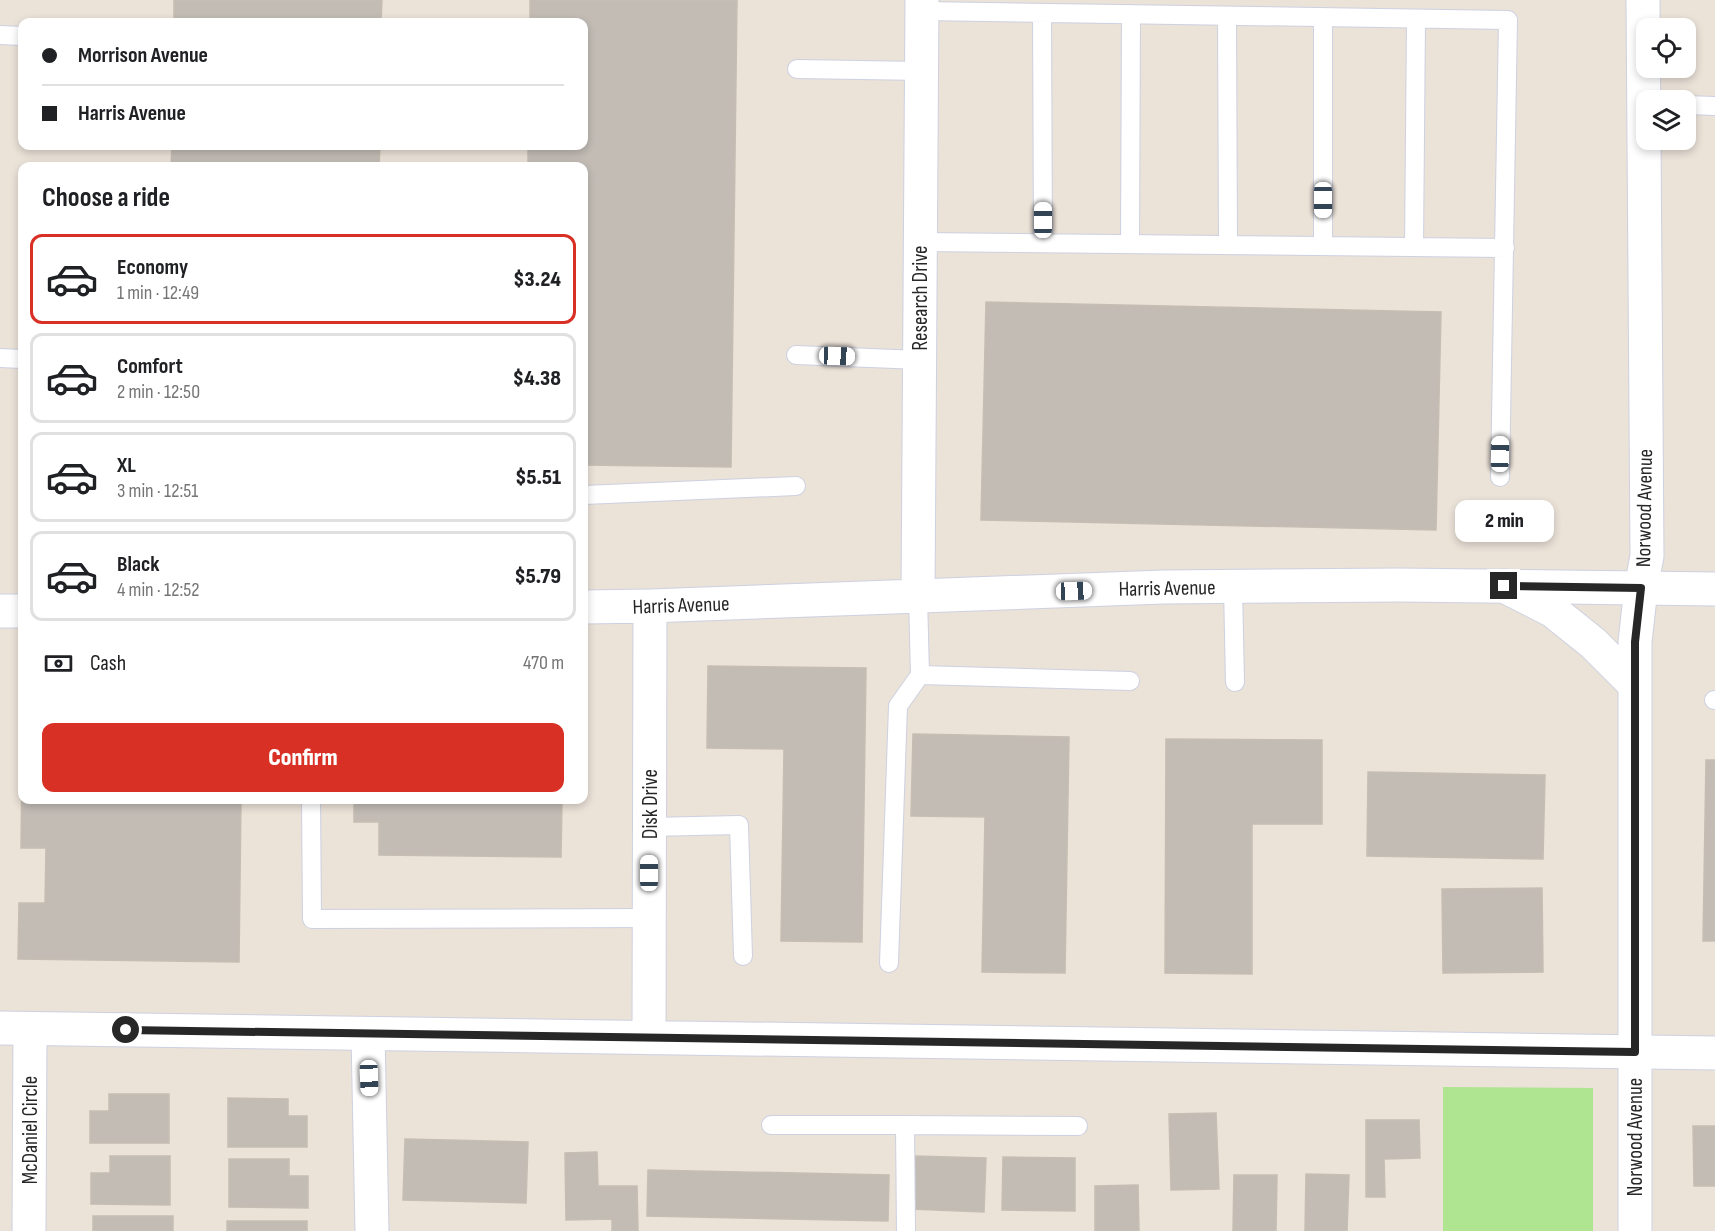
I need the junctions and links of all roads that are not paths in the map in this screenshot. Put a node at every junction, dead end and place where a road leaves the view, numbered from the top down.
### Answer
1 (1643, 0) edge
2 (922, 6) edge
3 (1042, 13) junction
4 (1131, 14) junction
5 (1227, 16) junction
6 (1323, 17) junction
7 (1416, 19) junction
8 (0, 35) edge
9 (18, 36) edge
10 (796, 69) dead end
11 (922, 71) junction
12 (1645, 90) edge
13 (1696, 105) edge
14 (1715, 106) edge
15 (1645, 150) edge
16 (921, 242) junction
17 (1043, 243) junction
18 (1130, 244) junction
19 (1228, 245) junction
20 (1323, 246) junction
21 (1413, 247) junction
22 (1505, 248) junction
23 (796, 355) dead end
24 (0, 358) edge
25 (18, 359) edge
26 (920, 360) junction
27 (1500, 477) dead end
28 (796, 486) dead end
29 (588, 495) edge
30 (1504, 586) junction
31 (1233, 587) junction
32 (1641, 588) junction
33 (1715, 589) edge
34 (918, 596) junction
35 (650, 606) junction
36 (588, 607) edge
37 (0, 611) edge
38 (18, 611) edge
39 (920, 675) junction
40 (1130, 681) dead end
41 (1235, 682) dead end
42 (1635, 685) junction
43 (311, 804) edge
44 (650, 827) junction
45 (649, 918) junction
46 (743, 956) dead end
47 (889, 963) dead end
48 (15, 1028) edge
49 (368, 1034) junction
50 (649, 1038) junction
51 (1635, 1052) junction
52 (1715, 1053) edge
53 (771, 1125) dead end
54 (905, 1125) junction
55 (1078, 1126) dead end
56 (29, 1231) edge
57 (372, 1231) edge
58 (906, 1231) edge
59 (1635, 1231) edge

1 - 12 street, Norwood Avenue
2 - 3 lane
2 - 11 street, Research Drive
3 - 4 lane
3 - 17 lane
4 - 5 lane
4 - 18 lane
5 - 6 lane
5 - 19 lane
6 - 7 lane
6 - 20 lane
7 - 21 lane
7 - 22 lane
8 - 9 lane
10 - 11 lane
11 - 16 street, Research Drive
13 - 14 lane
15 - 32 street, Norwood Avenue
16 - 17 lane
16 - 26 street, Research Drive
17 - 18 lane
18 - 19 lane
19 - 20 lane
20 - 21 lane
21 - 22 lane
22 - 27 lane
23 - 26 lane
24 - 25 lane
26 - 34 street, Research Drive
28 - 29 lane
30 - 31 street, Harris Avenue
30 - 32 street, Harris Avenue
30 - 42 street
31 - 34 street, Harris Avenue
31 - 41 lane
32 - 33 street, Harris Avenue
32 - 42 street, Norwood Avenue
34 - 35 street, Harris Avenue
34 - 39 lane
35 - 36 street, Harris Avenue
35 - 44 street, Disk Drive
37 - 38 street
39 - 40 lane
39 - 47 lane
42 - 51 street, Norwood Avenue
43 - 45 lane
44 - 45 street, Disk Drive
44 - 46 lane
45 - 50 street, Disk Drive
48 - 49 street
48 - 56 street, McDaniel Circle
49 - 50 street
49 - 57 street
50 - 51 street
51 - 52 street
51 - 59 street, Norwood Avenue
53 - 54 lane
54 - 55 lane
54 - 58 lane

